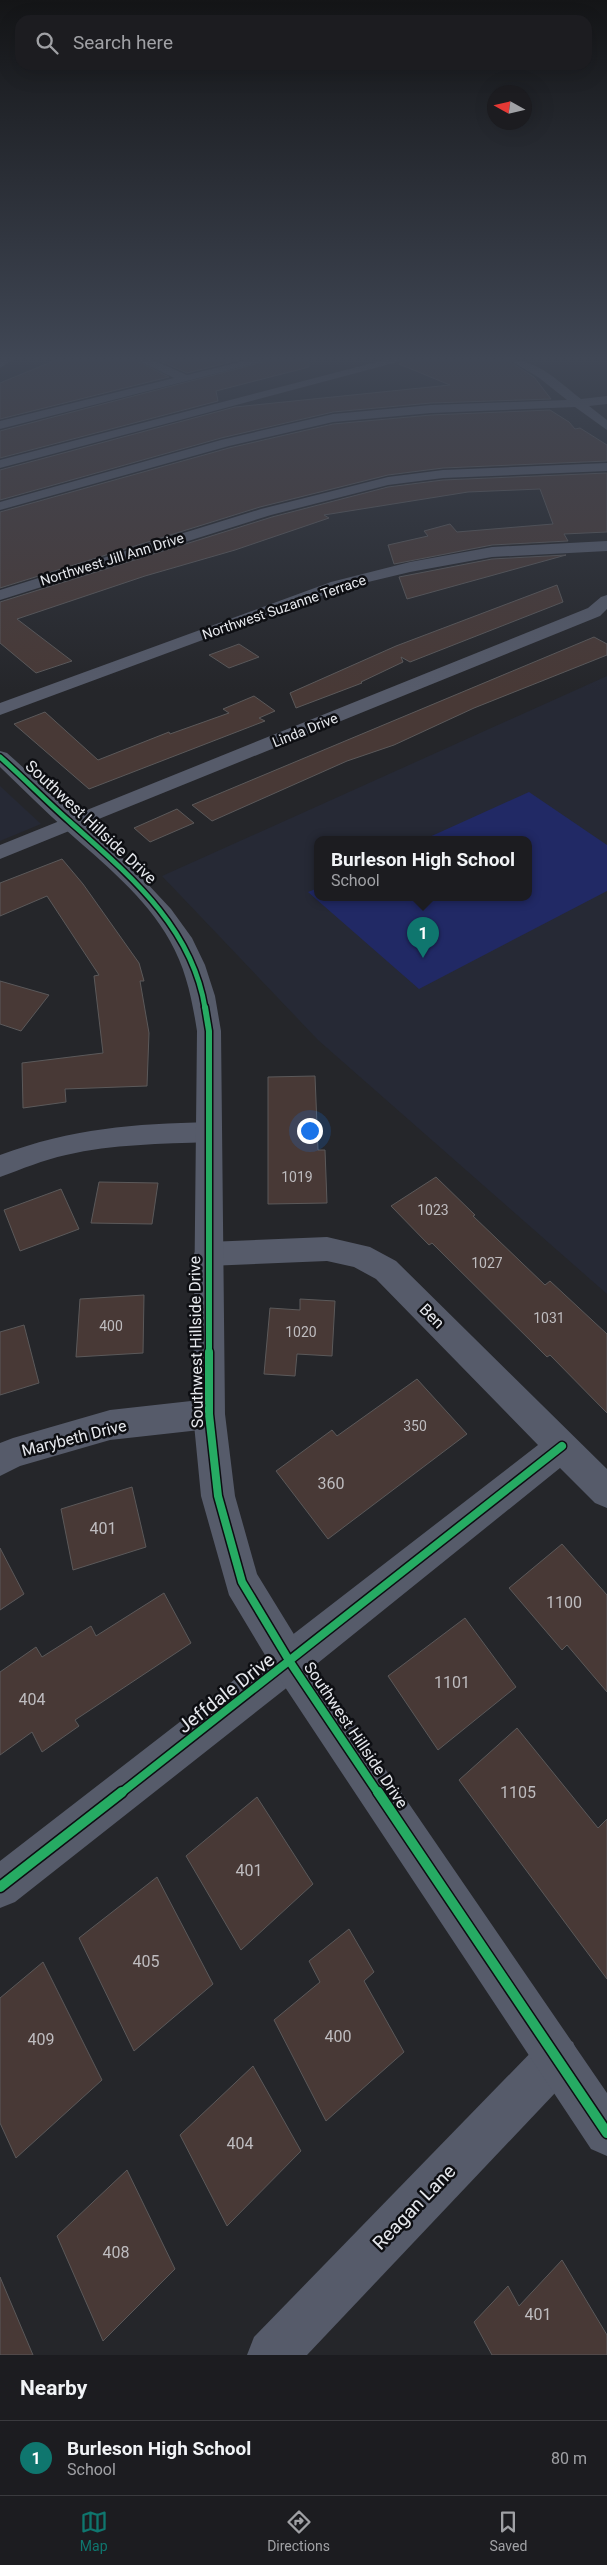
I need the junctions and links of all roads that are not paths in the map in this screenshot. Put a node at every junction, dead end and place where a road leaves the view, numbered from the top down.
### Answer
1 (130, 470) edge
2 (539, 470) edge
3 (0, 506) edge
4 (607, 546) edge
5 (0, 595) edge
6 (607, 600) edge
7 (0, 709) edge
8 (0, 757) edge
9 (72, 824) junction
10 (0, 853) edge
11 (209, 1132) junction
12 (0, 1166) edge
13 (208, 1254) junction
14 (209, 1414) junction
15 (562, 1446) junction
16 (0, 1460) edge
17 (607, 1492) edge
18 (290, 1662) junction
19 (0, 1887) edge
20 (556, 2058) junction
21 (607, 2133) edge
22 (272, 2355) edge

1 - 3 street
2 - 5 street, Northwest Jill Ann Drive
4 - 7 street, Northwest Suzanne Terrace
6 - 9 street, Linda Drive
8 - 9 street, Southwest Hillside Drive
9 - 10 street, Linda Drive
9 - 11 street, Southwest Hillside Drive
11 - 12 street
11 - 13 street, Southwest Hillside Drive
13 - 14 street, Southwest Hillside Drive
13 - 15 street, Ben
14 - 16 street, Marybeth Drive
14 - 18 street, Southwest Hillside Drive
15 - 17 street, Ben
15 - 18 street, Jeffdale Drive
18 - 19 street, Jeffdale Drive
18 - 20 street, Southwest Hillside Drive
20 - 21 street, Southwest Hillside Drive
20 - 22 street, Reagan Lane

